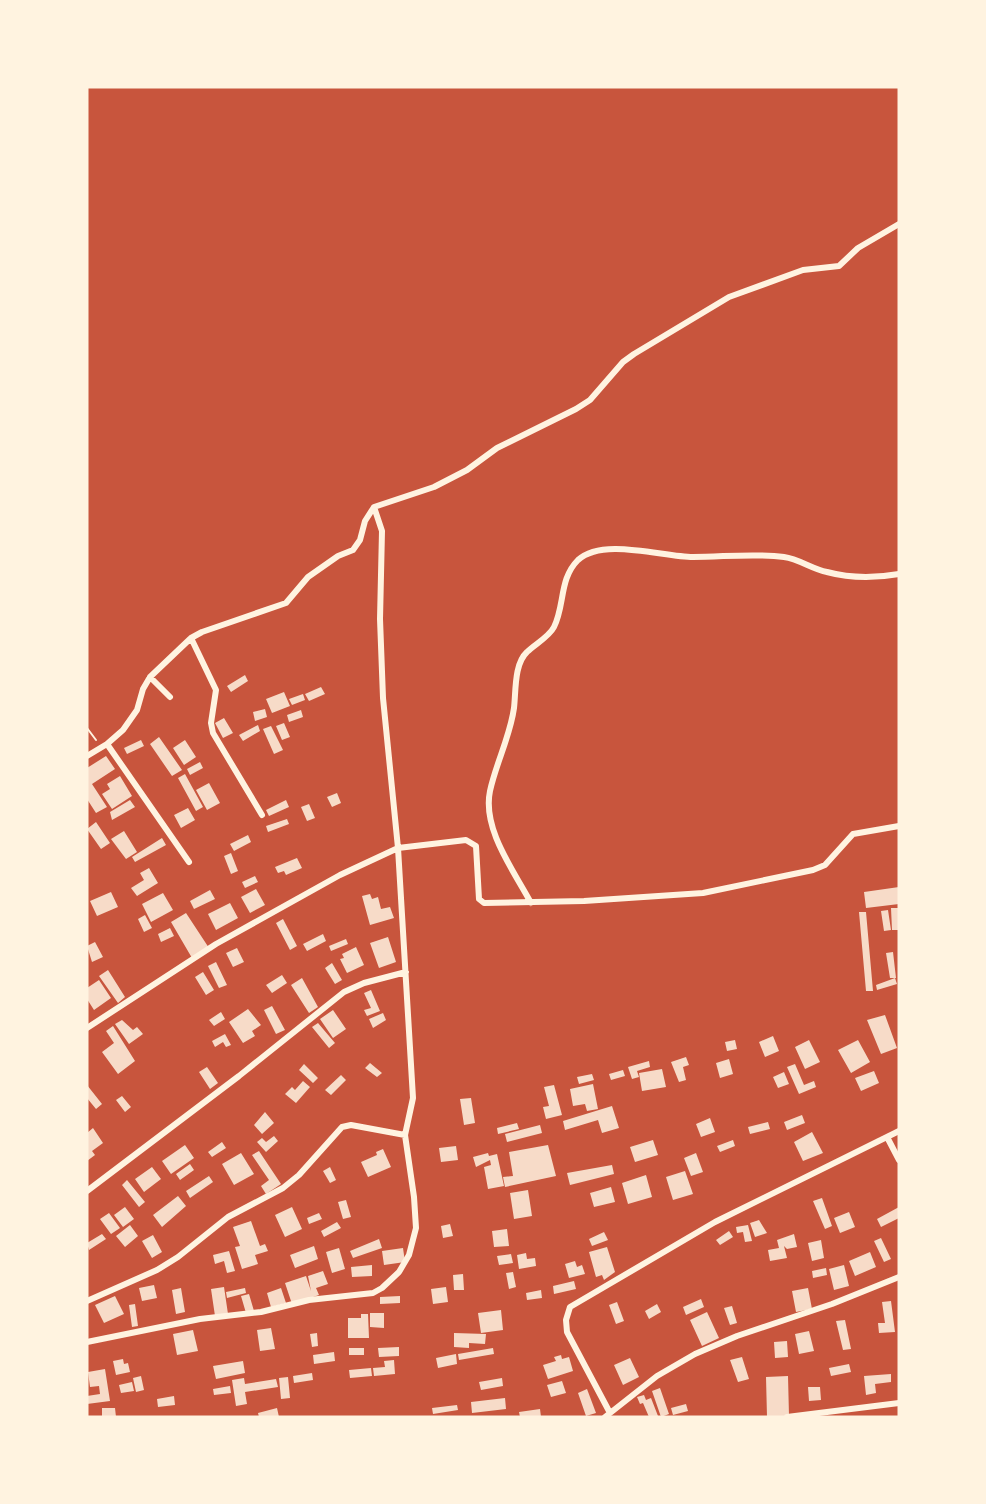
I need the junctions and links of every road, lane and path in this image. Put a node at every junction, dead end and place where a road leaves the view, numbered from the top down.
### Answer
1 (899, 224) edge
2 (374, 507) junction
3 (899, 574) edge
4 (191, 639) junction
5 (150, 677) junction
6 (170, 697) dead end
7 (107, 744) junction
8 (87, 756) edge
9 (262, 815) dead end
10 (899, 826) edge
11 (398, 848) junction
12 (189, 862) dead end
13 (531, 903) junction
14 (406, 972) junction
15 (87, 1028) edge
16 (899, 1131) edge
17 (405, 1135) junction
18 (887, 1137) junction
19 (899, 1160) edge
20 (87, 1191) edge
21 (899, 1277) edge
22 (87, 1301) edge
23 (87, 1342) edge
24 (899, 1403) edge
25 (607, 1415) edge
26 (787, 1417) edge

1 - 2 street
2 - 4 street
2 - 11 street
3 - 13 street
4 - 5 street
4 - 9 street
5 - 6 street
5 - 7 street
7 - 8 street
7 - 12 street
10 - 13 street
11 - 13 street
11 - 14 street
11 - 15 street
14 - 17 street
14 - 20 street
16 - 18 street
17 - 22 street
17 - 23 street
18 - 19 street
18 - 25 street
21 - 25 street
24 - 26 street

